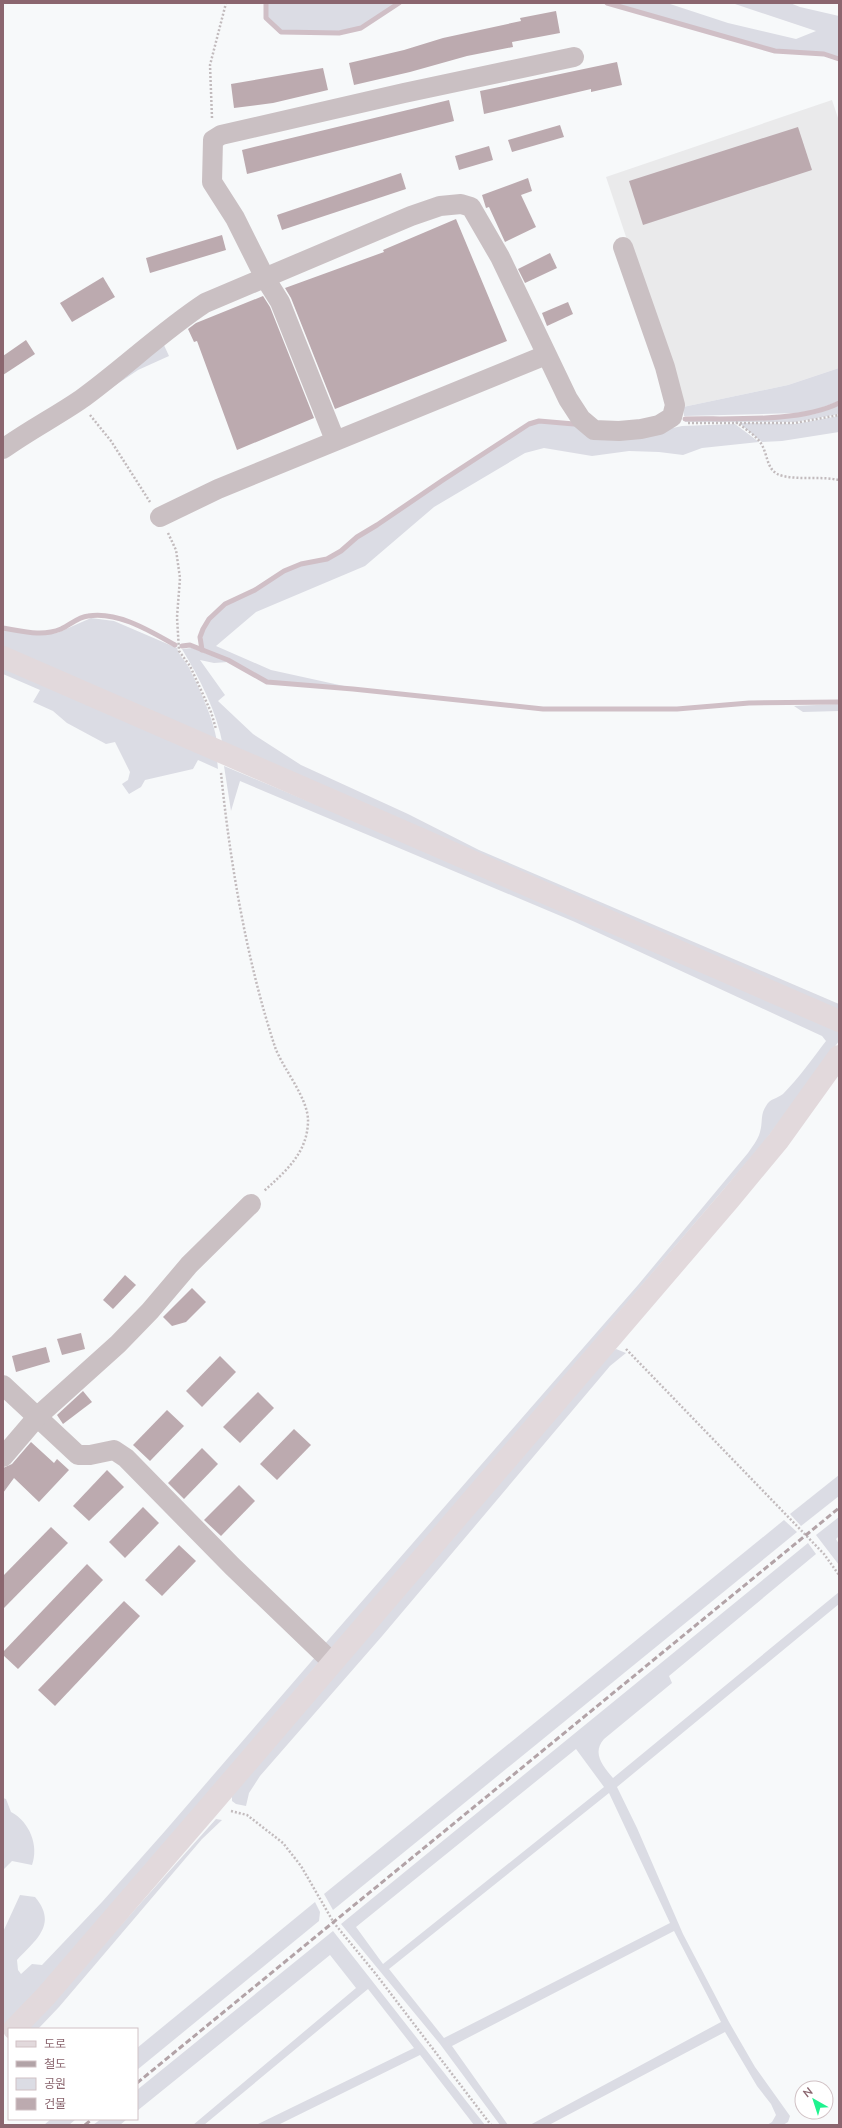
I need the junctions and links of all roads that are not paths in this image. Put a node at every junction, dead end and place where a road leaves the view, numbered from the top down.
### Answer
1 (574, 57) dead end
2 (623, 247) dead end
3 (265, 278) junction
4 (546, 355) junction
5 (335, 440) junction
6 (3, 449) edge
7 (160, 517) road end
8 (3, 657) edge
9 (839, 1021) edge
10 (839, 1056) edge
11 (251, 1204) road end
12 (3, 1385) edge
13 (38, 1416) junction
14 (3, 1457) edge
15 (333, 1664) junction
16 (15, 2028) edge

1 - 3 street
2 - 4 street
3 - 4 street
3 - 5 street
3 - 6 street
4 - 5 street
5 - 7 street
8 - 9 main road
10 - 15 main road
11 - 13 street
12 - 13 street
13 - 14 street
13 - 15 street
15 - 16 main road

